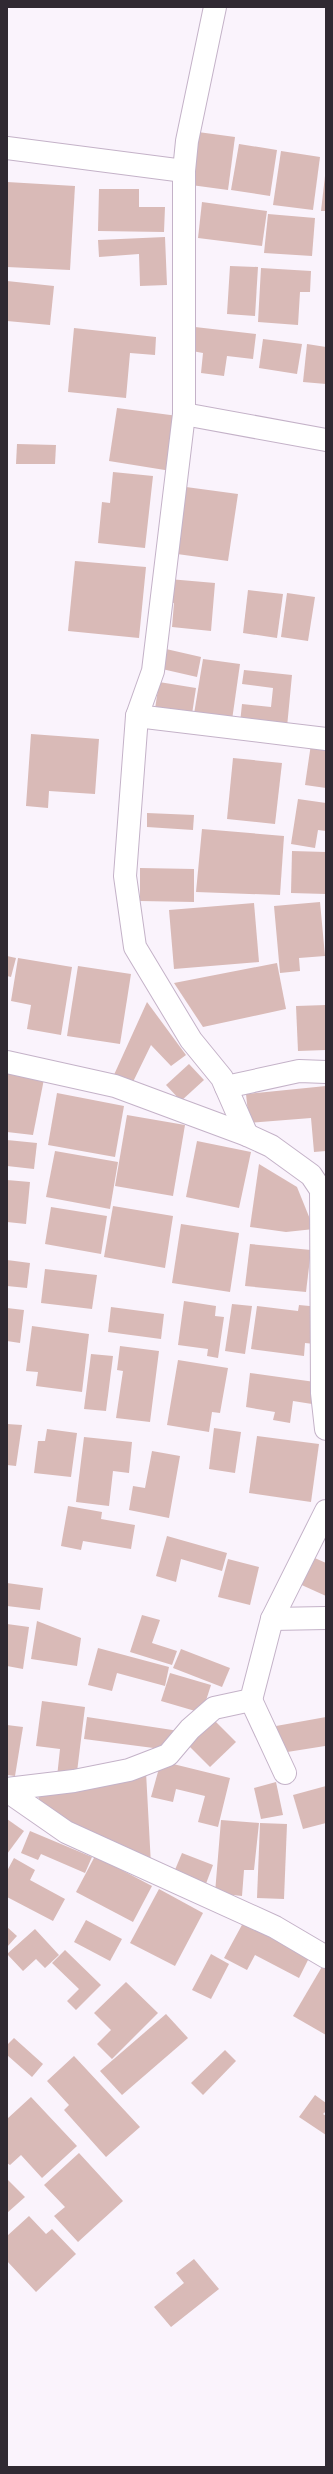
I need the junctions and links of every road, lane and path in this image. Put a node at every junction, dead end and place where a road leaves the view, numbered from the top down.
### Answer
1 (215, 7) edge
2 (7, 148) edge
3 (184, 171) junction
4 (184, 414) junction
5 (326, 440) edge
6 (137, 716) junction
7 (326, 739) edge
8 (7, 1062) edge
9 (326, 1072) edge
10 (226, 1087) junction
11 (247, 1136) junction
12 (323, 1190) edge
13 (326, 1429) edge
14 (326, 1511) edge
15 (326, 1618) edge
16 (272, 1619) junction
17 (251, 1700) junction
18 (286, 1773) dead end
19 (7, 1790) edge
20 (326, 1957) edge

1 - 3 street
2 - 3 street
3 - 4 street
4 - 5 street
4 - 6 street
6 - 7 street
6 - 10 street
8 - 11 street
9 - 10 street
10 - 11 street
11 - 12 street
12 - 13 street
14 - 16 street
15 - 16 street
16 - 17 street
17 - 18 street
17 - 19 street
19 - 20 street

